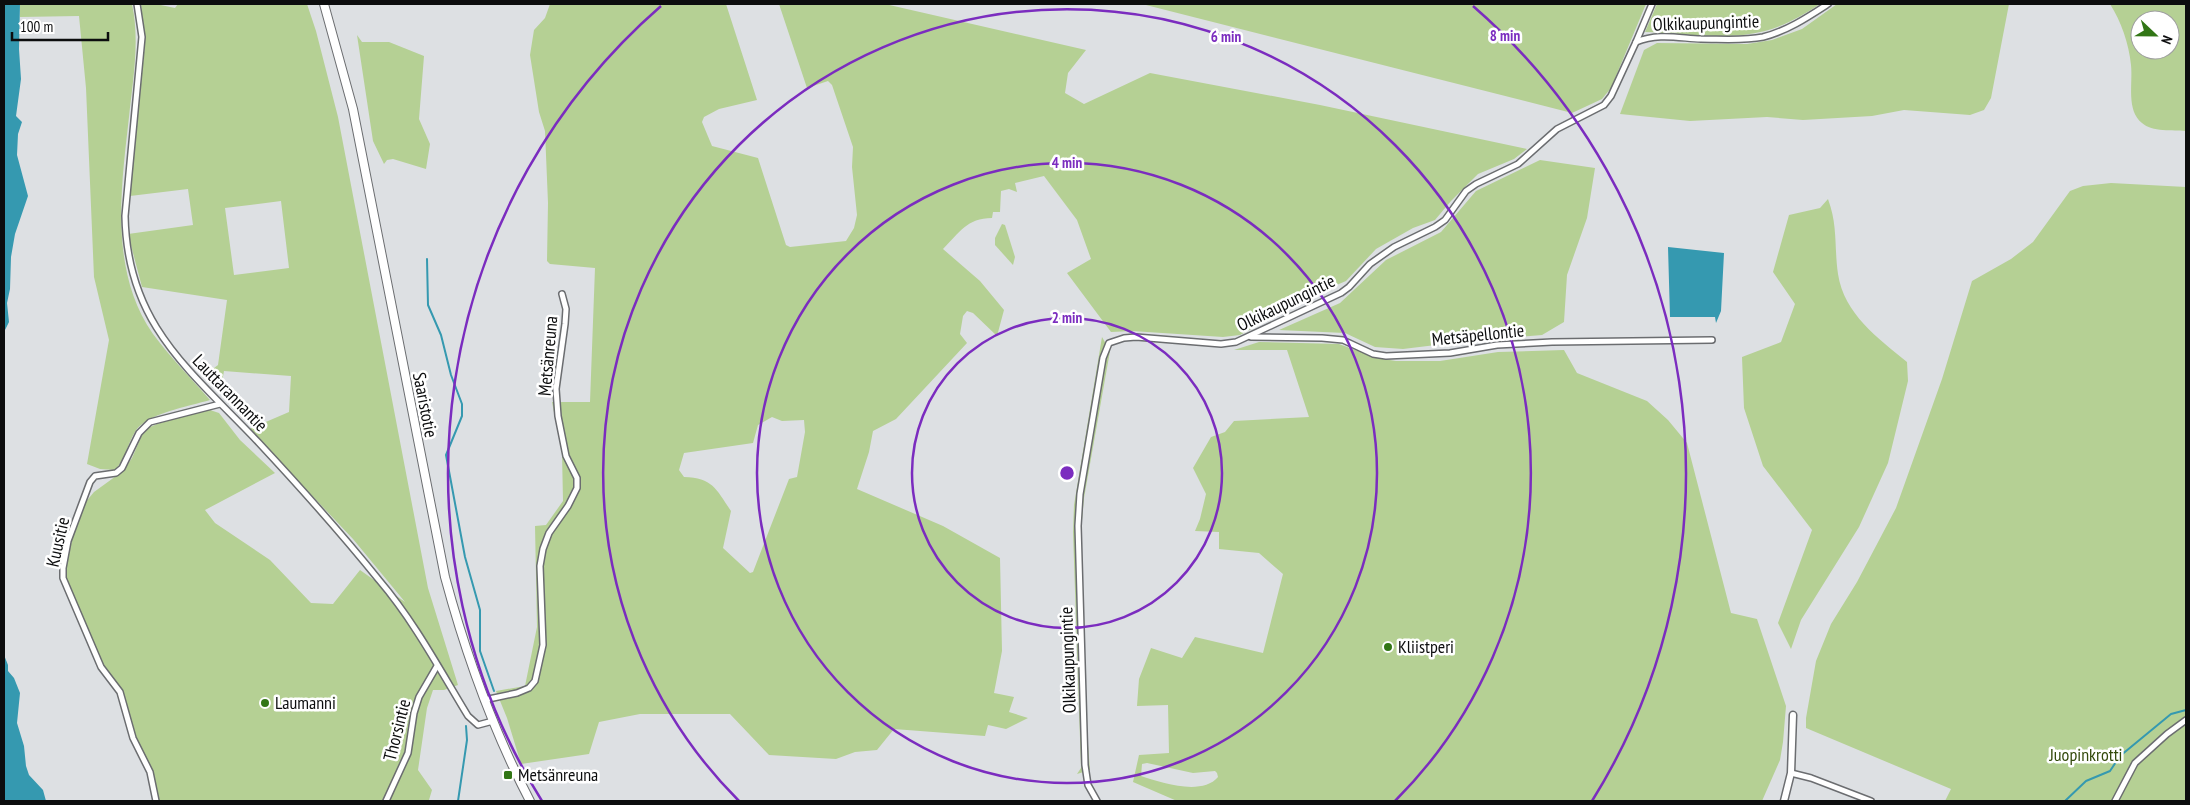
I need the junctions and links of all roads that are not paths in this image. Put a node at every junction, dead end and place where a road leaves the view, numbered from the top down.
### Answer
1 (137, 4) edge
2 (324, 4) edge
3 (1652, 4) edge
4 (1828, 4) edge
5 (1636, 42) junction
6 (562, 294) dead end
7 (1251, 337) junction
8 (1712, 340) dead end
9 (220, 404) junction
10 (438, 666) junction
11 (484, 700) junction
12 (1793, 715) dead end
13 (2186, 720) edge
14 (493, 721) junction
15 (1791, 773) junction
16 (156, 801) edge
17 (386, 801) edge
18 (530, 801) edge
19 (1097, 801) edge
20 (1784, 801) edge
21 (1872, 801) edge
22 (2115, 801) edge

1 - 9 street, Lauttarannantie
2 - 11 main road, Saaristotie
3 - 5 street
4 - 5 street, Olkikaupungintie
5 - 7 street, Olkikaupungintie
6 - 11 street, Metsänreuna
7 - 8 street, Metsäpellontie
7 - 19 street, Olkikaupungintie
9 - 10 street, Lauttarannantie
9 - 16 street, Kuusitie
10 - 14 street, Lauttarannantie
10 - 17 street, Thorsintie
11 - 14 main road, Saaristotie
12 - 15 street
13 - 22 street
14 - 18 main road, Saaristotie
15 - 20 street
15 - 21 street

